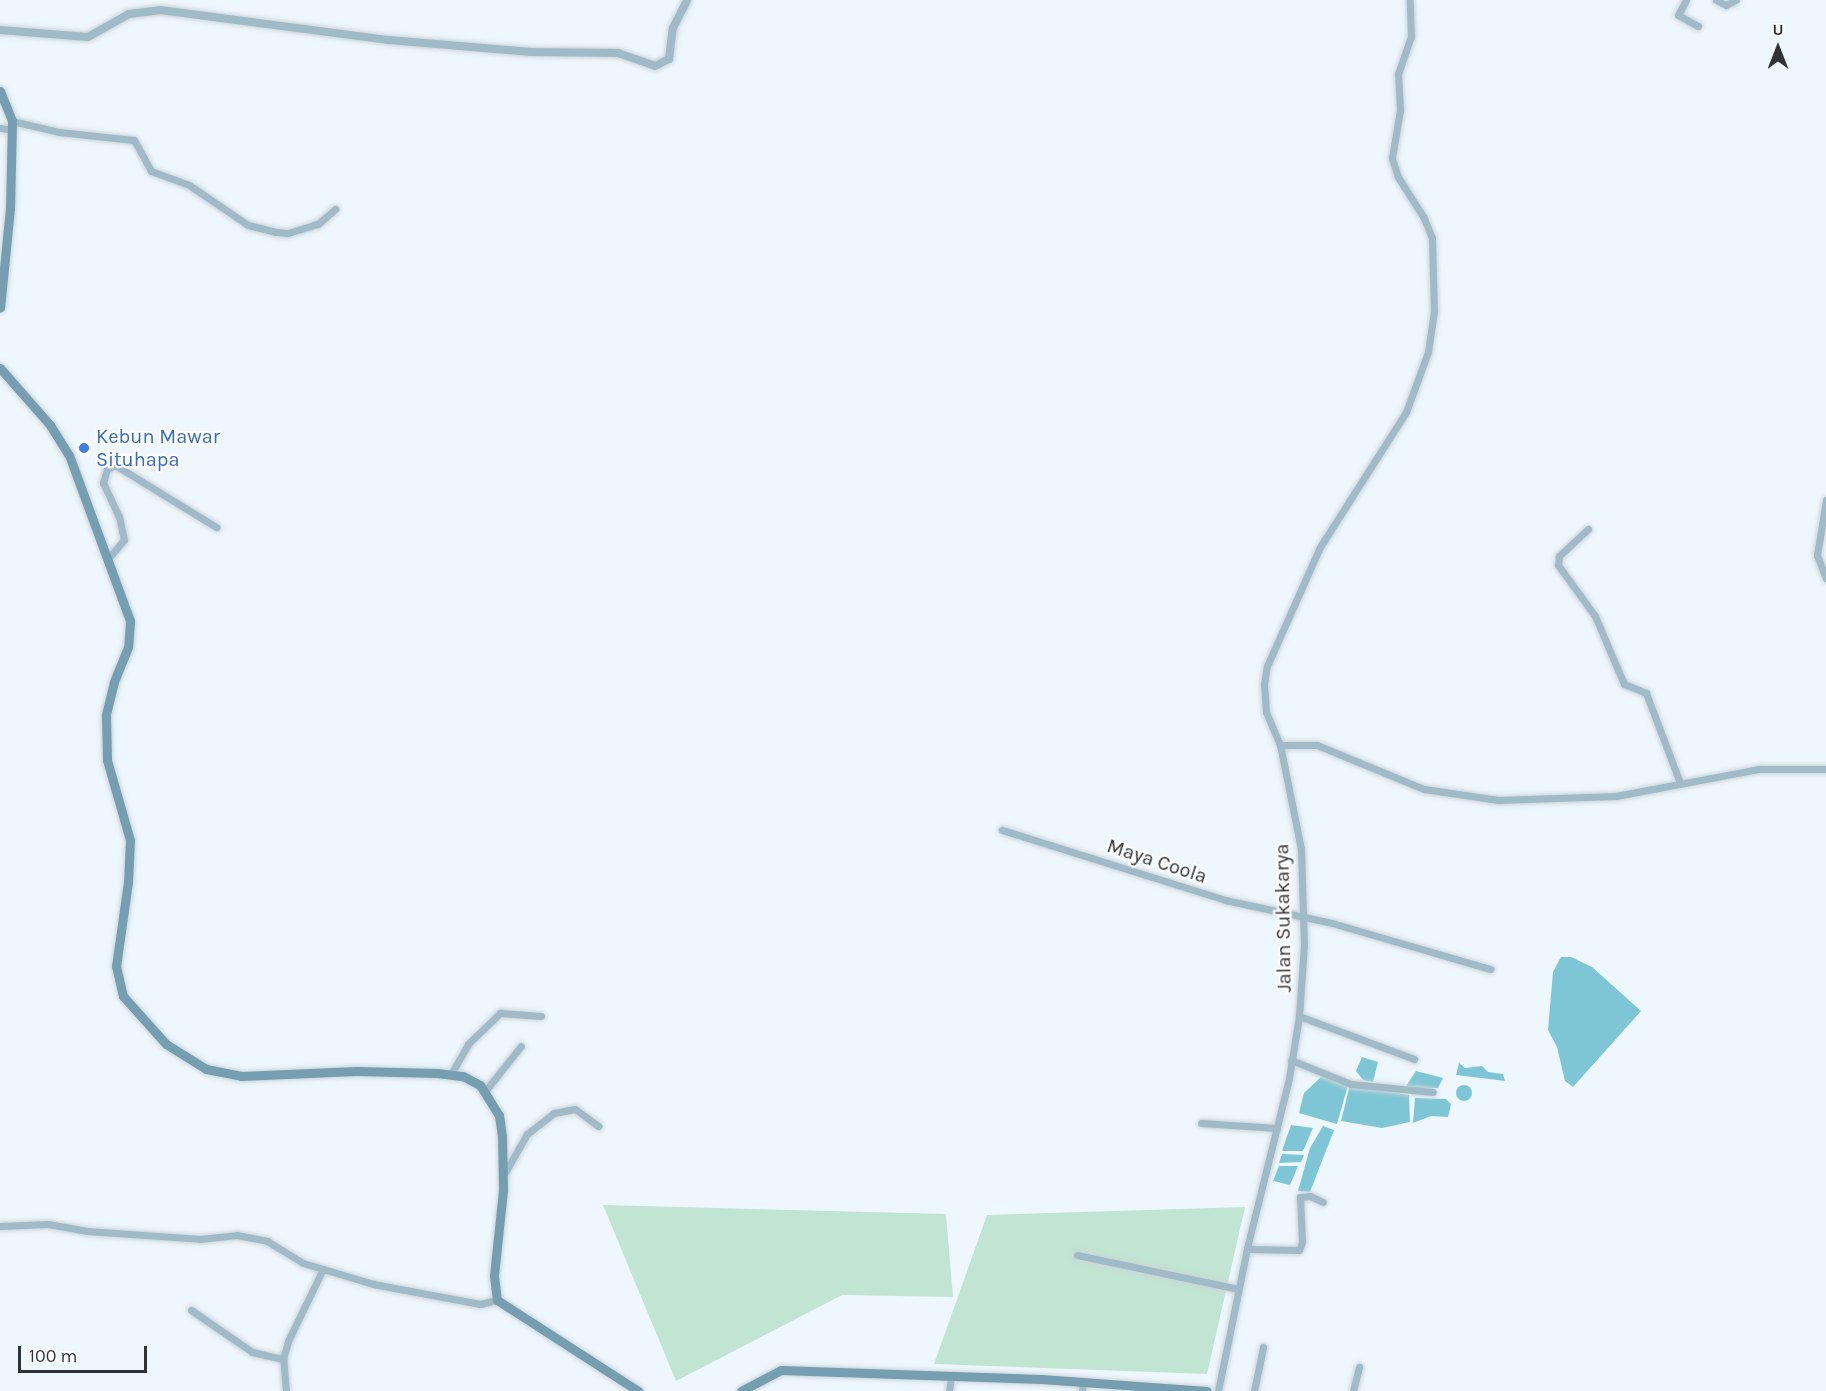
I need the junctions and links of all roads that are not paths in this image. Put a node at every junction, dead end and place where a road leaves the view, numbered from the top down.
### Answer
1 (687, 0) edge
2 (1410, 0) edge
3 (1686, 0) edge
4 (1716, 0) edge
5 (1736, 0) edge
6 (1698, 26) dead end
7 (0, 30) edge
8 (0, 91) edge
9 (12, 125) junction
10 (0, 128) edge
11 (335, 210) dead end
12 (0, 308) edge
13 (0, 368) edge
14 (1826, 500) edge
15 (216, 527) dead end
16 (1588, 528) dead end
17 (107, 560) junction
18 (1826, 578) edge
19 (1280, 746) junction
20 (1826, 769) edge
21 (1680, 783) junction
22 (1002, 830) dead end
23 (1303, 917) junction
24 (1490, 969) dead end
25 (541, 1016) dead end
26 (1299, 1016) junction
27 (521, 1046) dead end
28 (1414, 1059) dead end
29 (1292, 1060) junction
30 (451, 1074) junction
31 (486, 1090) junction
32 (1433, 1092) dead end
33 (1201, 1123) dead end
34 (598, 1126) dead end
35 (1277, 1128) junction
36 (502, 1176) junction
37 (1323, 1202) dead end
38 (0, 1226) edge
39 (1247, 1249) junction
40 (1077, 1256) dead end
41 (322, 1269) junction
42 (1238, 1289) junction
43 (497, 1300) junction
44 (191, 1310) dead end
45 (1263, 1347) dead end
46 (284, 1359) junction
47 (1359, 1367) dead end
48 (951, 1376) junction
49 (1083, 1386) edge
50 (286, 1391) edge
51 (638, 1391) edge
52 (741, 1391) edge
53 (949, 1391) edge
54 (1208, 1391) edge
55 (1218, 1391) edge
56 (1254, 1391) edge
57 (1353, 1391) edge

1 - 7 street
2 - 19 street, Jalan Sukakarya
3 - 6 street
4 - 5 street
8 - 9 main road
9 - 10 street
9 - 11 street
9 - 12 main road
13 - 17 main road
14 - 18 street
15 - 17 street
16 - 21 street
17 - 30 main road
19 - 21 street
19 - 23 street, Jalan Sukakarya
20 - 21 street
22 - 23 street, Maya Coola
23 - 24 street, Maya Coola
23 - 26 street, Jalan Sukakarya
25 - 30 street
26 - 28 street
26 - 29 street, Jalan Sukakarya
27 - 31 street
29 - 32 street
29 - 35 street, Jalan Sukakarya
30 - 31 main road
31 - 36 main road
33 - 35 street
34 - 36 street
35 - 39 street, Jalan Sukakarya
36 - 43 main road
37 - 39 street
38 - 41 street
39 - 42 street, Jalan Sukakarya
40 - 42 street
41 - 43 street
41 - 46 street
42 - 55 street, Jalan Sukakarya
43 - 51 main road
44 - 46 street
45 - 56 street
46 - 50 street
47 - 57 street
48 - 49 main road
48 - 52 main road
48 - 53 street
49 - 54 main road

